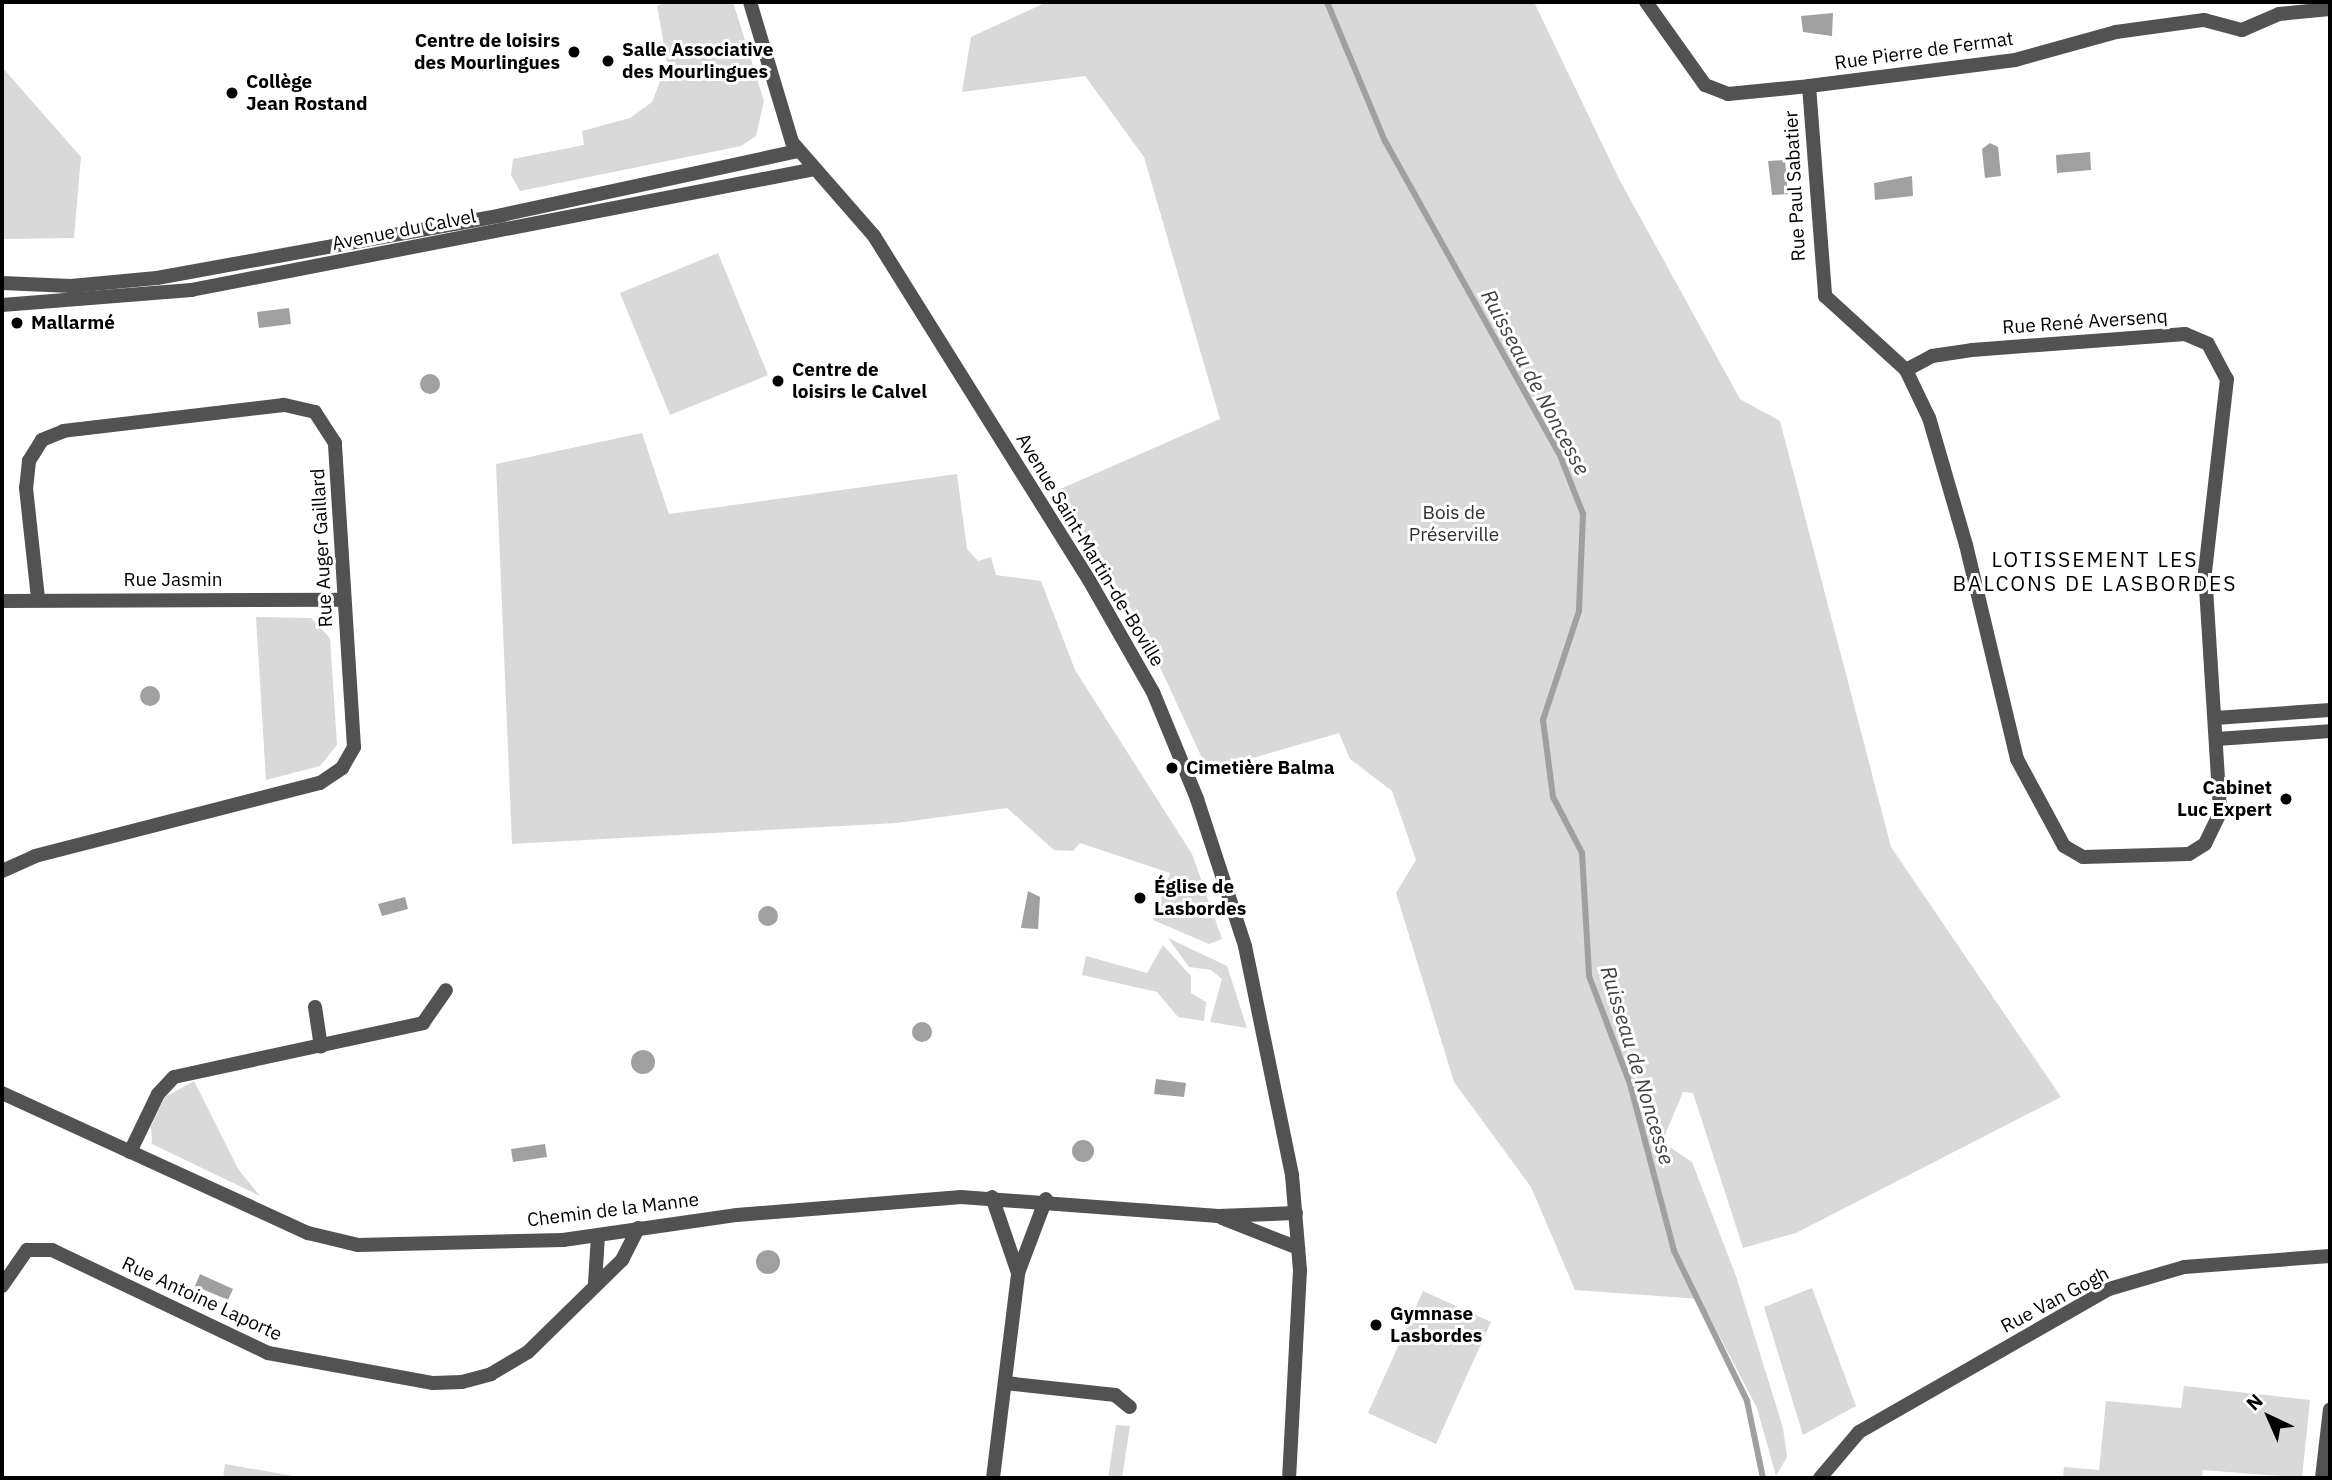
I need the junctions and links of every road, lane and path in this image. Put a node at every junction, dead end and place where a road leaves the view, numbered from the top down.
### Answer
1 (750, 2) edge
2 (1646, 2) edge
3 (2330, 9) edge
4 (1809, 86) junction
5 (797, 151) junction
6 (810, 170) junction
7 (2, 284) edge
8 (2, 305) edge
9 (1906, 370) junction
10 (38, 598) junction
11 (343, 600) junction
12 (2, 601) edge
13 (2330, 710) edge
14 (2215, 718) junction
15 (2330, 731) edge
16 (2217, 738) junction
17 (2, 871) edge
18 (446, 990) dead end
19 (315, 1007) dead end
20 (321, 1047) junction
21 (2, 1093) edge
22 (130, 1153) junction
23 (992, 1197) junction
24 (1046, 1199) junction
25 (1296, 1213) junction
26 (1218, 1216) junction
27 (638, 1228) junction
28 (598, 1234) junction
29 (1298, 1248) junction
30 (2330, 1256) edge
31 (1017, 1273) junction
32 (595, 1283) junction
33 (2, 1286) edge
34 (1005, 1383) junction
35 (1130, 1407) dead end
36 (2330, 1409) edge
37 (993, 1478) edge
38 (1289, 1478) edge
39 (1820, 1478) edge
40 (2322, 1478) edge

1 - 5 street, Avenue Saint-Martin-de-Boville
2 - 4 street, Rue Paul Sabatier
3 - 4 street, Rue Pierre de Fermat
4 - 9 street, Rue Paul Sabatier
5 - 6 street, Avenue Saint-Martin-de-Boville
5 - 7 street, Avenue du Calvel
6 - 8 street, Avenue du Calvel
6 - 25 street, Avenue Saint-Martin-de-Boville
9 - 14 street, Rue René Aversenq
9 - 16 street, Rue René Aversenq
10 - 11 street, Rue Jasmin
10 - 11 street, Rue Auger Gaillard
10 - 12 street, Rue Jasmin
11 - 17 street, Rue Auger Gaillard
13 - 14 street
14 - 16 street, Rue René Aversenq
15 - 16 street
18 - 20 street
19 - 20 street
20 - 22 street
21 - 22 street, Chemin de la Manne
22 - 28 street, Chemin de la Manne
23 - 24 street, Chemin de la Manne
23 - 27 street, Chemin de la Manne
23 - 31 street
24 - 26 street, Chemin de la Manne
24 - 31 street
25 - 26 street, Chemin de la Manne
25 - 29 street, Avenue Saint-Martin-de-Boville
26 - 29 street, Chemin de la Manne
27 - 28 street, Chemin de la Manne
27 - 32 street, Rue Antoine Laporte
28 - 32 street
29 - 38 street, Avenue Saint-Martin-de-Boville
30 - 39 street, Rue Van Gogh
31 - 34 street
32 - 33 street, Rue Antoine Laporte
34 - 35 street
34 - 37 street
36 - 40 street

